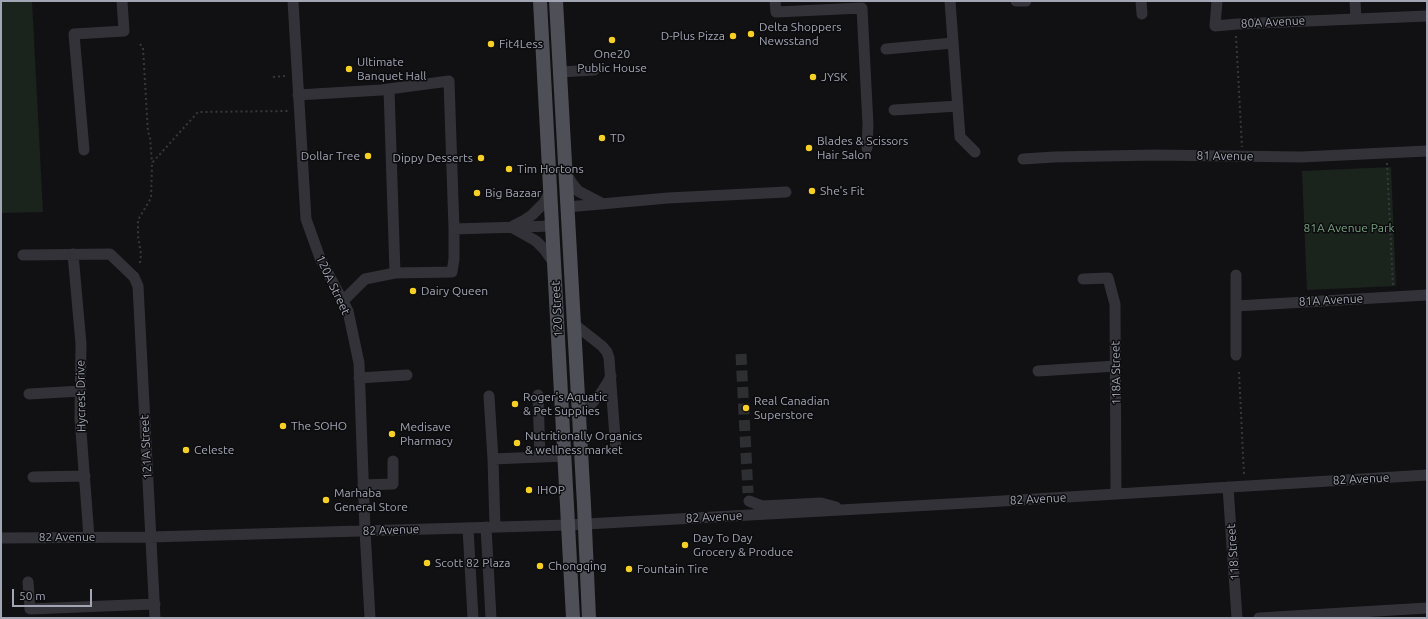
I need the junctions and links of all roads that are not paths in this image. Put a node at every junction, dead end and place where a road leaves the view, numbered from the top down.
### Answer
1 (122, 1) edge
2 (293, 1) edge
3 (540, 1) edge
4 (556, 1) edge
5 (775, 1) edge
6 (950, 1) edge
7 (1016, 1) edge
8 (1026, 1) edge
9 (1142, 1) edge
10 (1217, 1) edge
11 (1355, 1) edge
12 (1142, 14) dead end
13 (1427, 16) edge
14 (1356, 19) junction
15 (953, 43) junction
16 (886, 49) dead end
17 (594, 70) dead end
18 (560, 72) junction
19 (389, 89) junction
20 (298, 95) junction
21 (958, 106) junction
22 (894, 110) dead end
23 (867, 148) dead end
24 (84, 150) dead end
25 (1427, 151) edge
26 (975, 152) dead end
27 (1024, 159) dead end
28 (565, 170) junction
29 (549, 176) junction
30 (550, 192) junction
31 (786, 192) dead end
32 (603, 204) junction
33 (567, 207) junction
34 (552, 226) junction
35 (511, 227) junction
36 (454, 229) junction
37 (73, 254) junction
38 (23, 255) dead end
39 (570, 258) junction
40 (554, 263) junction
41 (395, 273) junction
42 (1236, 276) dead end
43 (1083, 280) dead end
44 (1427, 295) edge
45 (342, 301) junction
46 (1236, 306) junction
47 (574, 324) junction
48 (1236, 355) dead end
49 (1116, 366) junction
50 (1038, 371) dead end
51 (407, 375) dead end
52 (611, 376) junction
53 (359, 378) junction
54 (81, 392) junction
55 (29, 394) dead end
56 (538, 395) dead end
57 (489, 396) dead end
58 (579, 415) junction
59 (616, 450) dead end
60 (565, 456) junction
61 (540, 457) junction
62 (493, 459) junction
63 (393, 460) dead end
64 (1427, 475) edge
65 (85, 476) junction
66 (33, 477) dead end
67 (363, 485) junction
68 (1228, 487) junction
69 (1116, 494) junction
70 (848, 510) junction
71 (749, 515) junction
72 (585, 524) junction
73 (568, 525) junction
74 (490, 527) junction
75 (468, 528) junction
76 (365, 531) junction
77 (90, 537) junction
78 (151, 537) junction
79 (1, 538) edge
80 (28, 582) dead end
81 (155, 604) junction
82 (1427, 608) edge
83 (155, 618) edge
84 (370, 618) edge
85 (473, 618) edge
86 (491, 618) edge
87 (573, 618) edge
88 (589, 618) edge
89 (1237, 618) edge
90 (1259, 618) edge

1 - 24 street
2 - 20 street, 120A Street
3 - 29 main road, 120 Street
4 - 18 main road, 120 Street
5 - 23 street
6 - 15 street
7 - 8 street
9 - 12 street
10 - 14 street, 80A Avenue
11 - 14 street
13 - 14 street, 80A Avenue
15 - 16 street
15 - 21 street
17 - 18 street
18 - 28 main road, 120 Street
19 - 20 street
19 - 36 street
19 - 41 street
20 - 45 street, 120A Street
21 - 22 street
21 - 26 street
25 - 27 street, 81 Avenue
28 - 32 street
28 - 33 main road, 120 Street
29 - 30 main road, 120 Street
29 - 33 main road
30 - 34 main road, 120 Street
30 - 35 street
31 - 32 street
32 - 33 street
33 - 39 main road, 120 Street
34 - 35 street
34 - 39 main road
34 - 40 main road, 120 Street
35 - 36 street
35 - 40 street
36 - 41 street
37 - 38 street
37 - 54 street, Hycrest Drive
37 - 78 street, 121A Street
39 - 47 main road, 120 Street
40 - 60 main road, 120 Street
41 - 45 street
42 - 46 street
43 - 49 street, 118A Street
44 - 46 street, 81A Avenue
45 - 53 street, 120A Street
46 - 48 street
47 - 52 street
47 - 58 main road, 120 Street
49 - 50 street
49 - 69 street, 118A Street
51 - 53 street
52 - 58 street
52 - 59 street
53 - 67 street, 120A Street
54 - 55 street
54 - 65 street, Hycrest Drive
56 - 61 street
57 - 62 street
58 - 72 main road, 120 Street
60 - 61 street
60 - 73 main road, 120 Street
61 - 62 street
62 - 74 street
63 - 67 street
64 - 68 street, 82 Avenue
65 - 66 street
65 - 77 street, Hycrest Drive
67 - 76 street, 120A Street
68 - 69 street, 82 Avenue
68 - 89 street, 118 Street
69 - 70 street, 82 Avenue
70 - 71 street, 82 Avenue
70 - 71 street
71 - 72 street, 82 Avenue
72 - 73 street, 82 Avenue
72 - 88 main road, 120 Street
73 - 74 street, 82 Avenue
73 - 87 main road, 120 Street
74 - 75 street, 82 Avenue
74 - 86 street
75 - 76 street, 82 Avenue
75 - 85 street
76 - 78 street, 82 Avenue
76 - 84 street, 120A Street
77 - 78 street, 82 Avenue
77 - 79 street, 82 Avenue
78 - 81 street, 121A Street
80 - 81 street
81 - 83 street, 121A Street
82 - 90 street

